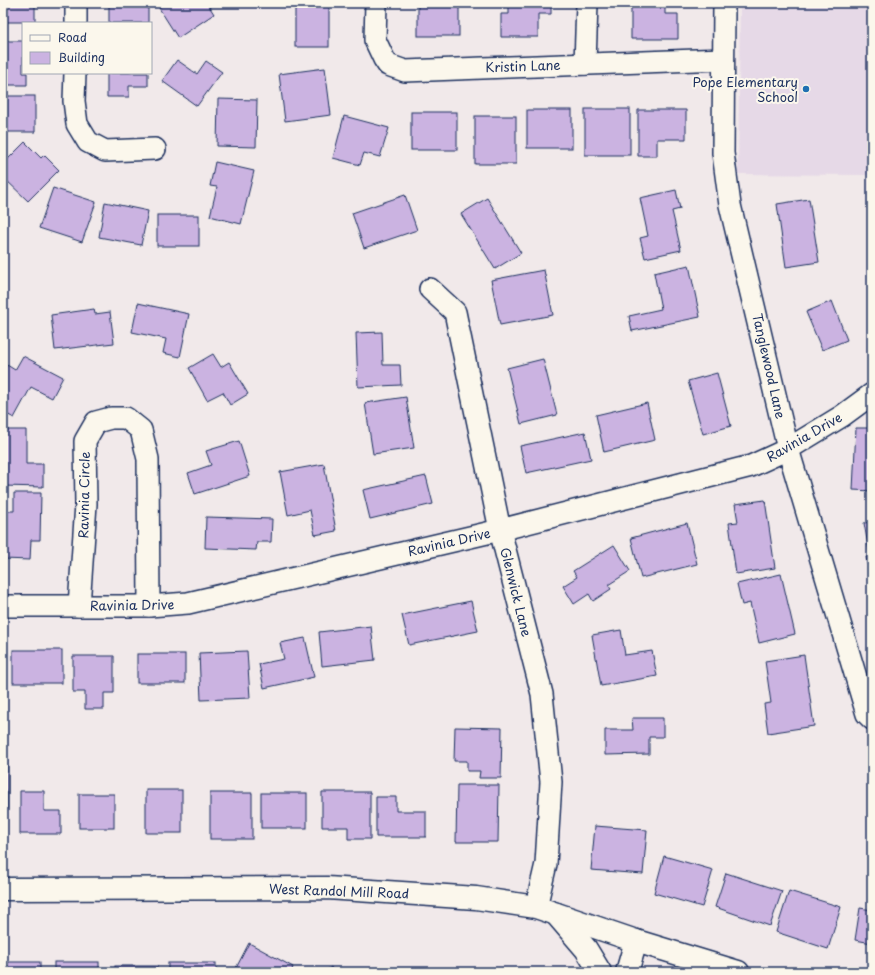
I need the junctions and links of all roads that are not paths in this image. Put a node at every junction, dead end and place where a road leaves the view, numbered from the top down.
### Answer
1 (76, 3) edge
2 (376, 3) edge
3 (587, 3) edge
4 (724, 3) edge
5 (76, 22) edge
6 (723, 59) junction
7 (585, 64) junction
8 (75, 74) edge
9 (155, 149) dead end
10 (430, 290) dead end
11 (872, 394) edge
12 (788, 449) junction
13 (500, 530) junction
14 (3, 606) edge
15 (79, 606) junction
16 (149, 606) junction
17 (872, 719) edge
18 (3, 889) edge
19 (546, 911) junction
20 (636, 941) junction
21 (600, 972) edge
22 (627, 972) edge
23 (738, 972) edge

1 - 5 street
2 - 7 street, Kristin Lane
3 - 7 street
4 - 6 street, Tanglewood Lane
6 - 7 street, Kristin Lane
6 - 12 street, Tanglewood Lane
8 - 9 street
10 - 13 street, Glenwick Lane
11 - 12 street, Ravinia Drive
12 - 13 street, Ravinia Drive
12 - 17 street, Tanglewood Lane
13 - 16 street, Ravinia Drive
13 - 19 street, Glenwick Lane
14 - 15 street, Ravinia Drive
15 - 16 street, Ravinia Drive
15 - 16 street, Ravinia Circle
18 - 19 main road, West Randol Mill Road
19 - 20 main road, West Randol Mill Road
19 - 21 main road
20 - 22 main road
20 - 23 main road, West Randol Mill Road

